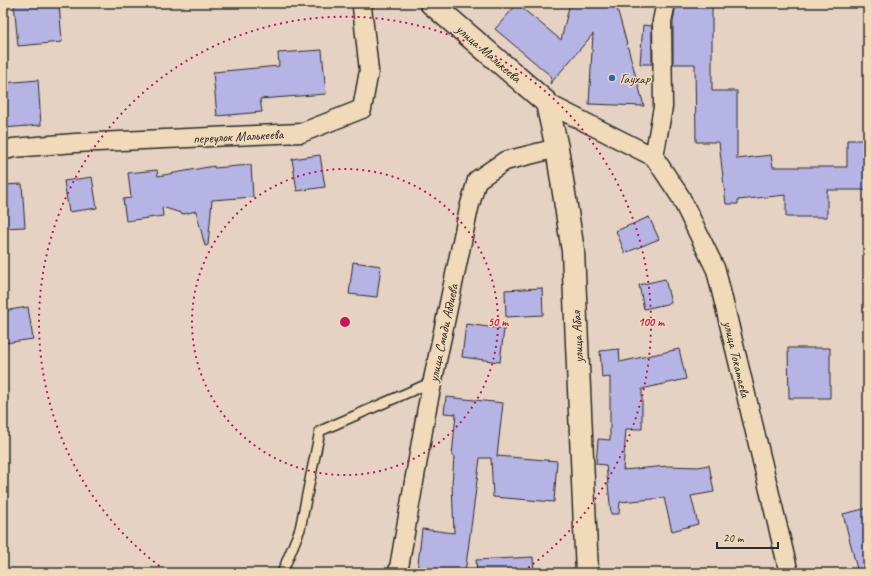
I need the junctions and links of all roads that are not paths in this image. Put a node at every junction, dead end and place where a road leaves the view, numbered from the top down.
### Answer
1 (364, 3) edge
2 (431, 3) edge
3 (666, 3) edge
4 (547, 103) junction
5 (556, 148) junction
6 (3, 151) edge
7 (654, 158) junction
8 (432, 382) junction
9 (282, 573) edge
10 (398, 573) edge
11 (587, 573) edge
12 (789, 573) edge

1 - 6 street, переулок Малькеева
2 - 4 street, улица Малькеева
3 - 7 street
4 - 5 street, улица Абая
4 - 7 street, улица Токатаева
5 - 8 street, улица Смади Абдиева
5 - 11 street, улица Абая
7 - 12 street, улица Токатаева
8 - 9 lane
8 - 10 street, улица Смади Абдиева

